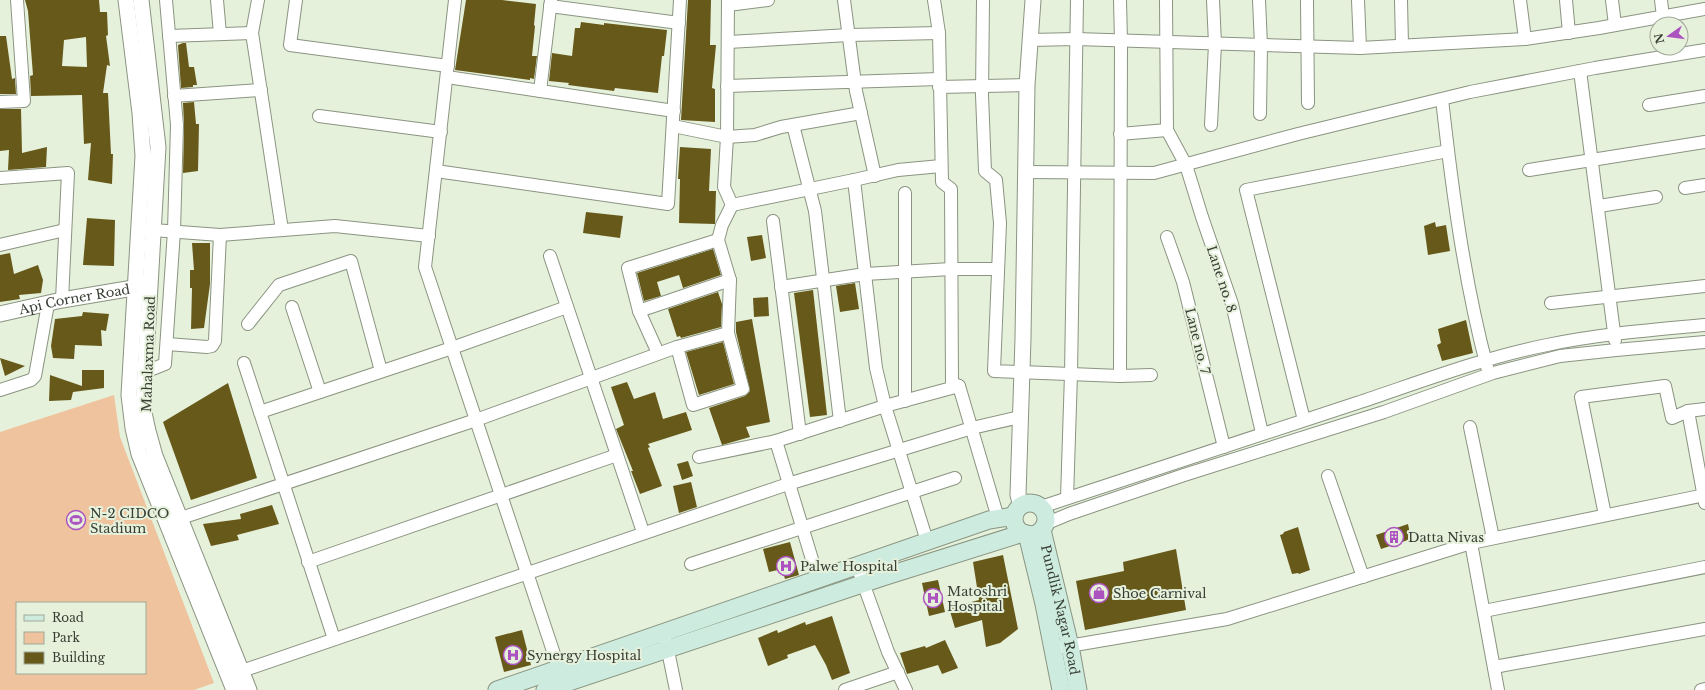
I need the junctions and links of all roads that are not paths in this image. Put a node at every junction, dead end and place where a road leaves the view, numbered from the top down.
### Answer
1 (17, 0) edge
2 (126, 0) edge
3 (141, 0) edge
4 (166, 0) edge
5 (217, 0) edge
6 (258, 0) edge
7 (296, 0) edge
8 (456, 0) edge
9 (680, 0) edge
10 (768, 0) edge
11 (844, 0) edge
12 (934, 0) edge
13 (983, 0) edge
14 (1033, 0) edge
15 (1077, 0) edge
16 (1120, 0) edge
17 (1166, 0) edge
18 (1213, 0) edge
19 (1259, 0) edge
20 (1307, 0) edge
21 (1358, 0) edge
22 (1400, 0) edge
23 (1520, 0) edge
24 (1566, 0) edge
25 (1612, 0) edge
26 (1661, 0) edge
27 (728, 2) edge
28 (551, 3) edge
29 (1705, 9) edge
30 (1663, 16) edge
31 (1668, 16) edge
32 (1649, 19) edge
33 (679, 23) junction
34 (1614, 25) junction
35 (252, 33) junction
36 (939, 33) junction
37 (1569, 33) junction
38 (220, 34) junction
39 (849, 35) junction
40 (169, 36) junction
41 (1076, 39) junction
42 (1030, 40) junction
43 (1525, 40) junction
44 (1121, 41) junction
45 (728, 42) junction
46 (1167, 43) junction
47 (1215, 44) junction
48 (1261, 45) junction
49 (1402, 45) junction
50 (1308, 46) junction
51 (1360, 48) junction
52 (1705, 50) edge
53 (447, 71) junction
54 (1580, 71) junction
55 (854, 82) junction
56 (939, 83) junction
57 (1027, 85) junction
58 (727, 86) junction
59 (982, 86) junction
60 (261, 90) junction
61 (540, 91) junction
62 (174, 96) junction
63 (1705, 96) edge
64 (1442, 99) junction
65 (0, 102) edge
66 (1308, 103) dead end
67 (1649, 105) dead end
68 (674, 111) junction
69 (861, 113) junction
70 (1260, 114) dead end
71 (319, 116) dead end
72 (793, 125) junction
73 (1211, 125) dead end
74 (673, 126) junction
75 (1167, 130) junction
76 (441, 132) junction
77 (1120, 134) junction
78 (727, 137) junction
79 (1705, 142) edge
80 (1448, 151) junction
81 (1592, 160) junction
82 (1186, 165) junction
83 (941, 166) junction
84 (1529, 170) dead end
85 (436, 171) junction
86 (1025, 172) junction
87 (1074, 172) junction
88 (1120, 173) junction
89 (875, 176) junction
90 (0, 178) edge
91 (854, 180) junction
92 (1705, 185) edge
93 (1685, 188) dead end
94 (810, 189) junction
95 (905, 193) dead end
96 (1656, 197) dead end
97 (732, 205) junction
98 (1599, 206) junction
99 (773, 221) dead end
100 (65, 230) junction
101 (153, 230) junction
102 (282, 230) junction
103 (174, 231) junction
104 (220, 234) junction
105 (429, 236) junction
106 (1167, 237) dead end
107 (718, 240) junction
108 (0, 245) edge
109 (550, 256) dead end
110 (951, 269) junction
111 (998, 269) junction
112 (905, 272) junction
113 (865, 274) junction
114 (730, 280) junction
115 (823, 281) junction
116 (150, 286) junction
117 (1705, 286) edge
118 (781, 287) junction
119 (135, 288) junction
120 (1610, 297) junction
121 (55, 302) junction
122 (1551, 303) dead end
123 (292, 307) dead end
124 (567, 307) junction
125 (639, 311) junction
126 (0, 314) edge
127 (248, 324) dead end
128 (1705, 325) edge
129 (728, 332) junction
130 (1615, 333) junction
131 (1705, 342) edge
132 (167, 344) junction
133 (677, 347) junction
134 (452, 348) junction
135 (1616, 350) junction
136 (658, 354) junction
137 (1486, 360) junction
138 (244, 363) dead end
139 (381, 371) junction
140 (145, 372) junction
141 (1022, 372) junction
142 (1070, 374) junction
143 (1489, 374) junction
144 (1151, 375) dead end
145 (1120, 376) junction
146 (591, 378) junction
147 (959, 386) junction
148 (0, 390) edge
149 (320, 392) junction
150 (905, 401) junction
151 (885, 406) junction
152 (1705, 409) edge
153 (1688, 411) junction
154 (260, 412) junction
155 (1020, 418) junction
156 (476, 420) junction
157 (840, 420) junction
158 (1304, 420) junction
159 (1470, 427) dead end
160 (972, 428) junction
161 (1262, 433) junction
162 (800, 434) junction
163 (776, 441) junction
164 (1224, 447) junction
165 (899, 450) junction
166 (617, 455) junction
167 (699, 457) dead end
168 (1170, 465) junction
169 (1328, 476) dead end
170 (955, 478) dead end
171 (1174, 478) junction
172 (283, 484) junction
173 (788, 484) junction
174 (911, 492) junction
175 (501, 495) junction
176 (1067, 498) junction
177 (1704, 498) edge
178 (1040, 506) junction
179 (1011, 513) junction
180 (1605, 515) junction
181 (180, 518) junction
182 (802, 528) junction
183 (1034, 530) junction
184 (643, 532) junction
185 (1493, 538) junction
186 (927, 541) junction
187 (1471, 543) junction
188 (308, 562) junction
189 (691, 564) dead end
190 (857, 566) junction
191 (1705, 567) edge
192 (527, 572) junction
193 (1363, 576) junction
194 (818, 579) junction
195 (864, 583) junction
196 (1484, 611) junction
197 (1705, 629) edge
198 (664, 632) junction
199 (334, 639) junction
200 (1070, 646) junction
201 (667, 649) junction
202 (1053, 649) junction
203 (1494, 668) junction
204 (559, 669) junction
205 (898, 672) junction
206 (235, 673) junction
207 (1705, 689) edge
208 (234, 690) edge
209 (249, 690) edge
210 (497, 690) edge
211 (545, 690) edge
212 (676, 690) edge
213 (845, 690) edge
214 (906, 690) edge
215 (1061, 690) edge
216 (1078, 690) edge
217 (1498, 690) edge
218 (1702, 690) edge

1 - 65 street
2 - 119 street, Mahalaxma Road
3 - 101 street, Mahalaxma Road
4 - 40 street
5 - 38 street
6 - 35 street
7 - 53 street
8 - 53 street
9 - 33 street
10 - 27 street
11 - 39 street
12 - 36 street
13 - 59 street
14 - 42 street
15 - 41 street
16 - 44 street
17 - 46 street
18 - 47 street
19 - 48 street
20 - 50 street
21 - 51 street
22 - 49 street
23 - 43 street
24 - 37 street
25 - 34 street
26 - 30 street
27 - 45 street
28 - 33 street
28 - 61 street
29 - 31 street
32 - 34 street
33 - 68 street
34 - 37 street
35 - 38 street
35 - 60 street
36 - 39 street
36 - 56 street
37 - 43 street
38 - 40 street
39 - 45 street
39 - 55 street
40 - 62 street
41 - 42 street
41 - 44 street
41 - 87 street
42 - 57 street
43 - 49 street
44 - 46 street
44 - 77 street
45 - 58 street
46 - 47 street
46 - 75 street
47 - 48 street
47 - 73 street
48 - 50 street
48 - 70 street
49 - 51 street
50 - 51 street
50 - 66 street
52 - 54 street
53 - 61 street
53 - 76 street
54 - 64 street
54 - 81 street
55 - 56 street
55 - 58 street
55 - 69 street
56 - 59 street
56 - 83 street
57 - 59 street
57 - 86 street
58 - 78 street
59 - 111 street
60 - 62 street
60 - 102 street
61 - 68 street
62 - 103 street
63 - 67 street
64 - 80 street
64 - 82 street
68 - 74 street
69 - 72 street
69 - 89 street
71 - 76 street
72 - 78 street
72 - 94 street
74 - 78 street
74 - 85 street
75 - 77 street
75 - 82 street, Lane no. 8
76 - 85 street
77 - 88 street
78 - 97 street
79 - 81 street
80 - 137 street
80 - 158 street
81 - 84 street
81 - 98 street
82 - 88 street
82 - 161 street, Lane no. 8
83 - 89 street
83 - 110 street
85 - 105 street
86 - 87 street
86 - 141 street
87 - 88 street
87 - 142 street
88 - 145 street
89 - 91 street
90 - 100 street
91 - 94 street
91 - 113 street
92 - 93 street
94 - 97 street
94 - 115 street
95 - 112 street
96 - 98 street
97 - 107 street
98 - 120 street
99 - 118 street
100 - 108 street
100 - 121 street
101 - 103 street
101 - 116 street, Mahalaxma Road
102 - 104 street
102 - 105 street
103 - 104 street
103 - 132 street
104 - 132 street
105 - 134 street
106 - 164 street, Lane no. 7
107 - 114 street
107 - 125 street
109 - 124 street
110 - 111 street
110 - 112 street
110 - 147 street
111 - 141 street
112 - 113 street
112 - 150 street
113 - 115 street
113 - 151 street
114 - 125 street
114 - 129 street
115 - 118 street
115 - 157 street
116 - 119 street, Api Corner Road
116 - 140 street, Mahalaxma Road
117 - 120 street
118 - 162 street
119 - 121 street, Api Corner Road
119 - 206 street, Mahalaxma Road
120 - 122 street
120 - 130 street
121 - 126 street, Api Corner Road
121 - 148 street
123 - 149 street
124 - 134 street
124 - 146 street
125 - 136 street
127 - 139 street
128 - 130 street
129 - 133 street
129 - 133 street
130 - 135 street
130 - 137 street
131 - 135 street
132 - 140 street
133 - 136 street
134 - 139 street
134 - 156 street
135 - 143 street
136 - 146 street
137 - 143 street
137 - 158 street
138 - 154 street
139 - 149 street
140 - 181 street, Mahalaxma Road
141 - 142 street
141 - 155 street
142 - 145 street
142 - 176 street
143 - 171 street
144 - 145 street
146 - 156 street
146 - 166 street
147 - 150 street
147 - 160 street
149 - 154 street
150 - 151 street
151 - 157 street
151 - 165 street
152 - 153 street
153 - 177 street
153 - 180 street
154 - 172 street
155 - 160 street
155 - 179 street
156 - 172 street
156 - 175 street
157 - 162 street
158 - 161 street
159 - 185 street
160 - 165 street
160 - 179 street
161 - 164 street
162 - 163 street
163 - 167 street
163 - 173 street
164 - 168 street
165 - 173 street
165 - 174 street
166 - 175 street
166 - 184 street
168 - 171 street
168 - 176 street
169 - 193 street
170 - 174 street
171 - 183 street
172 - 181 street
172 - 188 street
173 - 182 street
173 - 184 street
174 - 182 street
174 - 186 street
175 - 188 street
175 - 192 street
176 - 178 street
177 - 180 street
178 - 179 main road
178 - 183 main road
179 - 183 main road
179 - 186 main road
180 - 185 street
181 - 206 street, Mahalaxma Road
182 - 189 street
182 - 194 street
183 - 195 main road
183 - 200 main road, Pundlik Nagar Road
183 - 202 main road, Pundlik Nagar Road
184 - 192 street
185 - 187 street
186 - 190 main road
187 - 193 street
187 - 196 street
188 - 199 street
190 - 194 main road
190 - 195 street
191 - 196 street
192 - 199 street
192 - 204 street
193 - 200 street
194 - 198 main road
195 - 201 main road
195 - 205 street
196 - 203 street
197 - 203 street
198 - 201 street
198 - 204 main road
199 - 206 street
200 - 202 street
200 - 216 main road, Pundlik Nagar Road
201 - 211 main road
201 - 212 street
202 - 215 main road, Pundlik Nagar Road
203 - 217 street
204 - 210 main road
205 - 213 street
205 - 214 street
206 - 208 street, Mahalaxma Road
206 - 209 street, Mahalaxma Road
207 - 218 street

